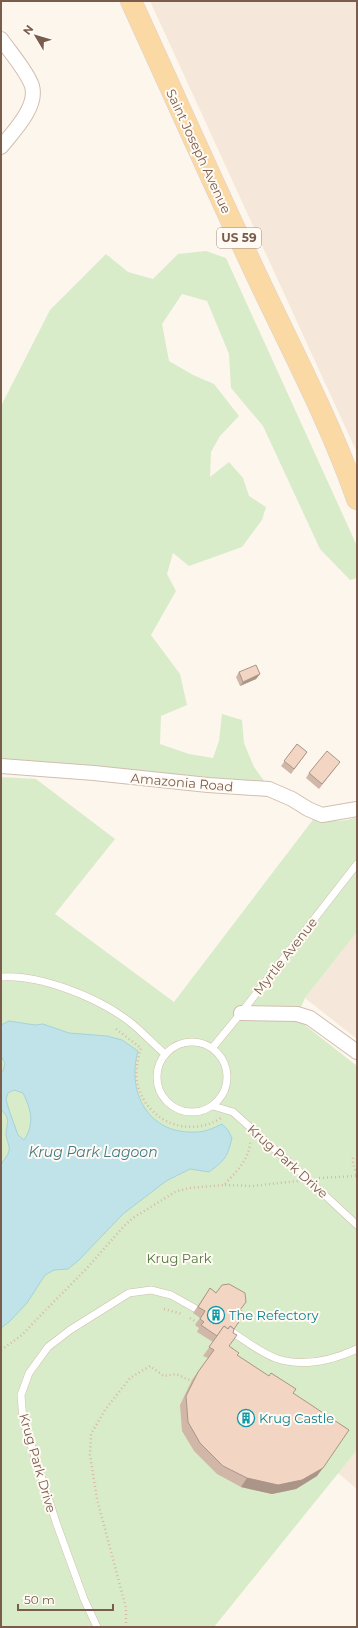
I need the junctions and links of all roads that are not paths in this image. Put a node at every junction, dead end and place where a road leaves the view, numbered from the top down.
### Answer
1 (131, 1) edge
2 (1, 39) edge
3 (1, 148) edge
4 (353, 481) edge
5 (357, 499) edge
6 (1, 766) edge
7 (357, 809) edge
8 (357, 864) edge
9 (1, 976) edge
10 (241, 1013) junction
11 (212, 1047) junction
12 (357, 1052) edge
13 (165, 1054) junction
14 (213, 1106) junction
15 (357, 1225) edge
16 (196, 1309) dead end
17 (232, 1332) edge
18 (357, 1349) edge
19 (97, 1627) edge

1 - 4 main road, Saint Joseph Avenue / US 59
2 - 3 street
4 - 5 main road, Saint Joseph Avenue / US 59
6 - 7 street, Amazonia Road
8 - 10 lane, Myrtle Avenue
9 - 13 lane
10 - 11 lane, Myrtle Avenue
10 - 12 street
11 - 13 lane
11 - 14 lane
13 - 14 lane
14 - 15 lane, Krug Park Drive
16 - 19 lane, Krug Park Drive
17 - 18 lane

